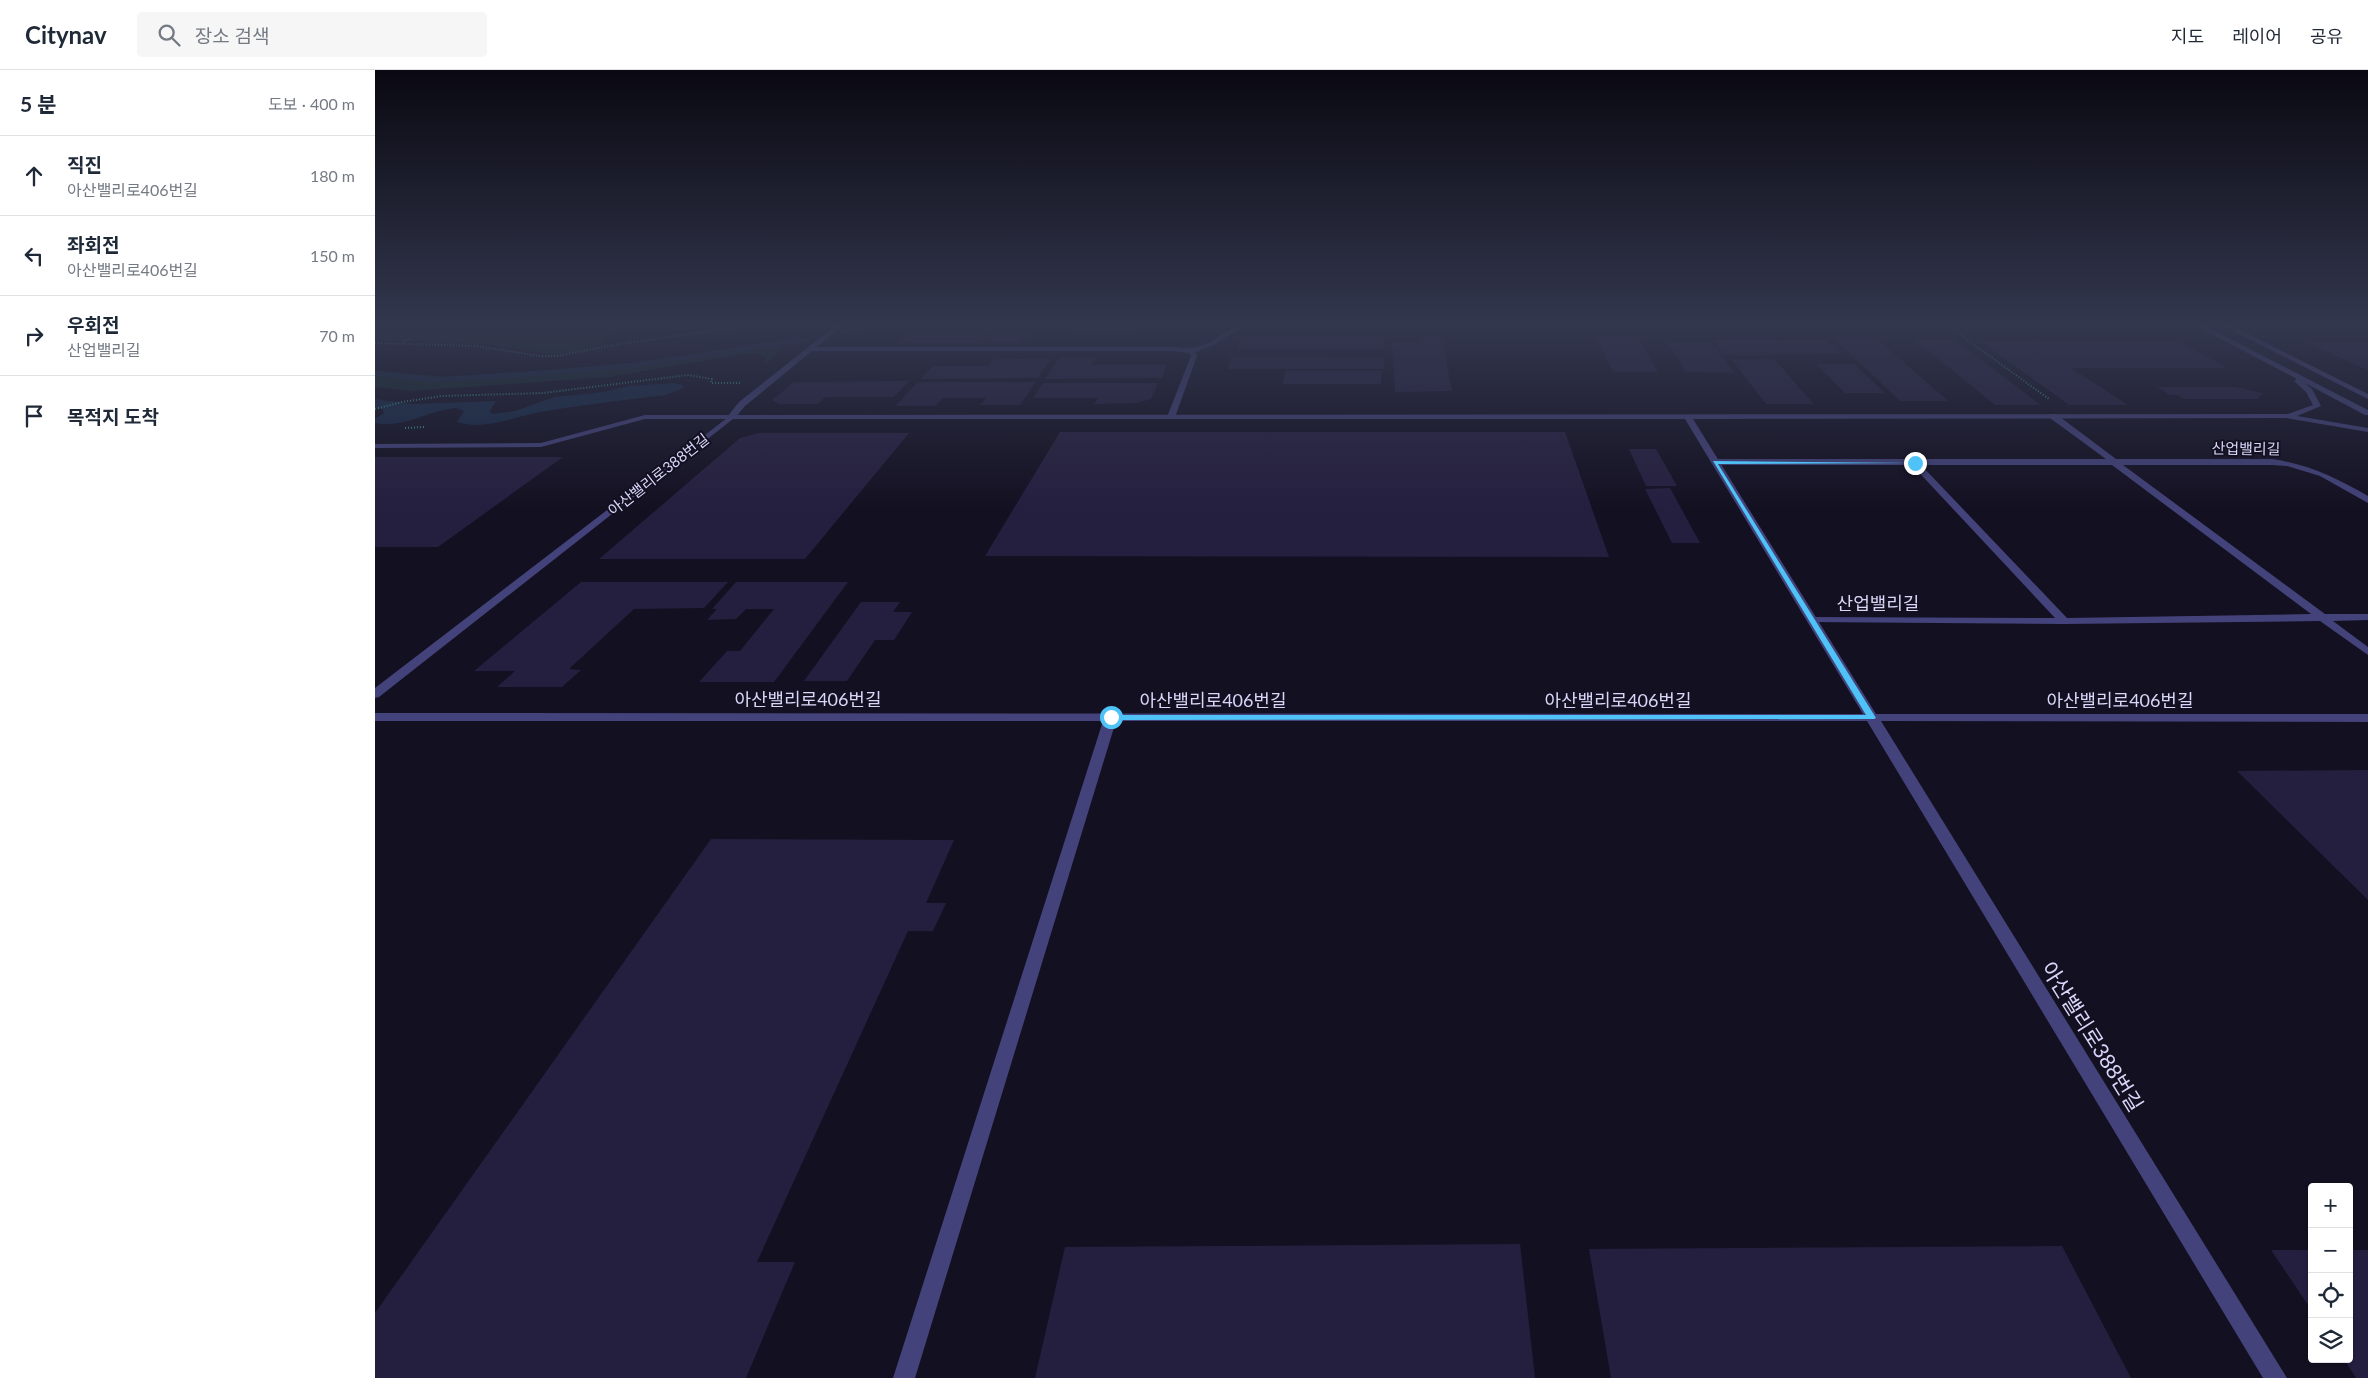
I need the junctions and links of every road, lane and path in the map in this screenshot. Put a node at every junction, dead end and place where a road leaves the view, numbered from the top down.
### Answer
1 (595, 387) edge
2 (764, 387) edge
3 (1182, 387) edge
4 (2032, 387) edge
5 (2305, 387) edge
6 (2317, 387) edge
7 (2348, 387) edge
8 (2355, 387) edge
9 (2368, 392) edge
10 (2368, 397) edge
11 (2052, 402) dead end
12 (375, 410) edge
13 (2368, 413) edge
14 (1687, 416) junction
15 (2053, 416) junction
16 (2286, 416) junction
17 (731, 417) junction
18 (1171, 417) junction
19 (405, 428) dead end
20 (430, 428) dead end
21 (2368, 430) edge
22 (375, 446) edge
23 (1715, 462) junction
24 (2114, 462) junction
25 (1915, 463) junction
26 (2368, 500) edge
27 (2321, 617) junction
28 (2368, 617) edge
29 (1812, 620) junction
30 (2063, 621) junction
31 (2368, 652) edge
32 (375, 694) edge
33 (375, 717) edge
34 (1111, 717) junction
35 (1872, 718) junction
36 (2368, 718) edge
37 (904, 1378) edge
38 (2276, 1378) edge

1 - 12 path
2 - 17 street, 아산밸리로388번길
3 - 18 street
4 - 11 path
5 - 16 street
6 - 13 street
7 - 10 street
8 - 9 street
14 - 15 street
14 - 18 street
14 - 23 street
15 - 16 street
15 - 24 street
16 - 21 street
17 - 18 street
17 - 22 street
17 - 32 street, 아산밸리로388번길
19 - 20 path
23 - 25 street, 산업밸리길
23 - 29 street
24 - 25 street, 산업밸리길
24 - 26 street, 산업밸리길
24 - 27 street
25 - 30 street
27 - 28 street, 산업밸리길
27 - 30 street, 산업밸리길
27 - 31 street
29 - 30 street, 산업밸리길
29 - 35 street
33 - 34 street, 아산밸리로406번길
34 - 35 street, 아산밸리로406번길
34 - 37 street
35 - 36 street, 아산밸리로406번길
35 - 38 street, 아산밸리로388번길

